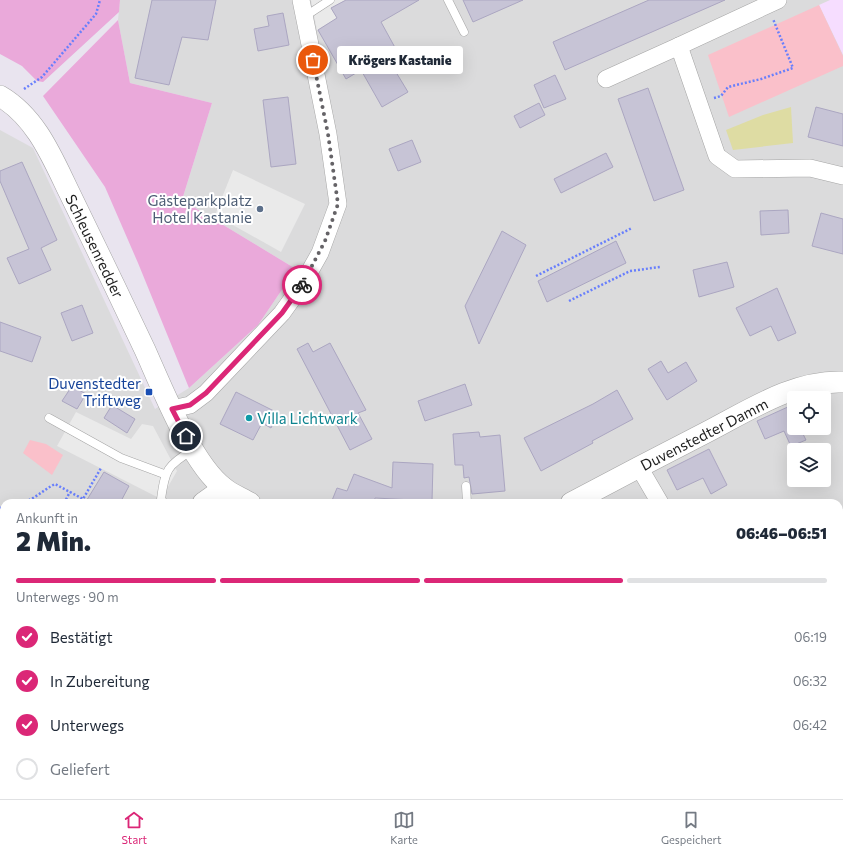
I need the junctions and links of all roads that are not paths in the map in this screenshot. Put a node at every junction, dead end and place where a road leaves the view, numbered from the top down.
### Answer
1 (301, 0) edge
2 (330, 0) edge
3 (448, 0) edge
4 (773, 2) edge
5 (304, 17) junction
6 (464, 32) dead end
7 (679, 46) junction
8 (606, 79) dead end
9 (4, 98) edge
10 (843, 176) edge
11 (843, 382) edge
12 (172, 409) junction
13 (49, 418) dead end
14 (194, 450) junction
15 (639, 467) junction
16 (164, 474) junction
17 (466, 486) dead end
18 (224, 488) junction
19 (161, 499) edge
20 (209, 499) edge
21 (243, 499) edge
22 (468, 499) edge
23 (579, 499) edge
24 (658, 499) edge

1 - 5 street
2 - 5 lane
3 - 6 lane
4 - 7 street
5 - 12 street
7 - 8 street
7 - 10 street
9 - 12 street, Schleusenredder
11 - 15 street, Duvenstedter Damm
12 - 14 street
13 - 16 lane
14 - 16 lane
14 - 18 street
15 - 23 street, Duvenstedter Damm
15 - 24 street
16 - 19 lane
17 - 22 lane
18 - 20 street
18 - 21 street

